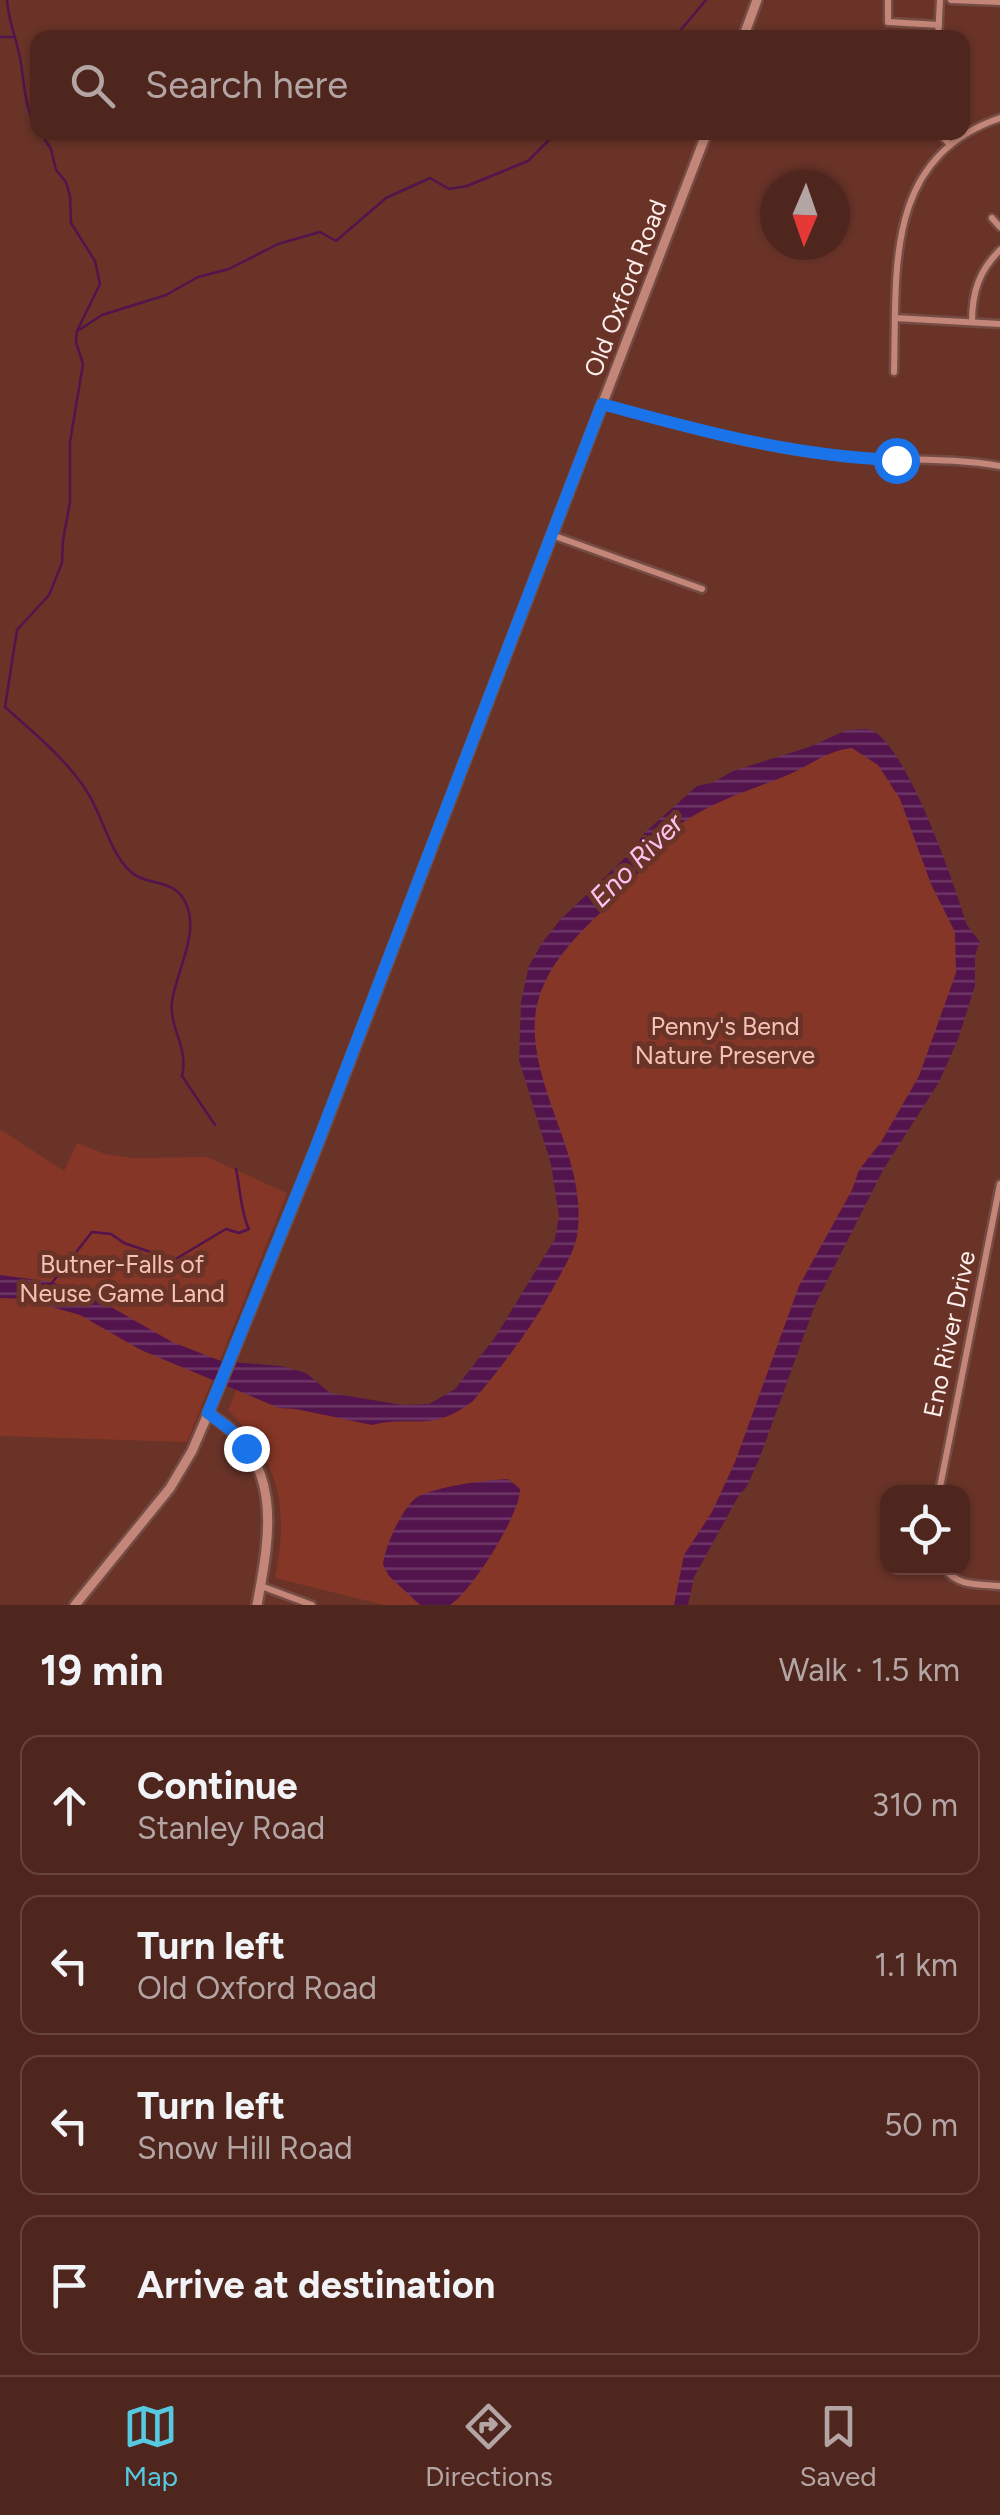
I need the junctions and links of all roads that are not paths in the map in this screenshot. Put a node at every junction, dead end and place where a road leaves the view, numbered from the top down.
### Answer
1 (757, 0) edge
2 (888, 0) edge
3 (940, 0) edge
4 (951, 0) edge
5 (1000, 2) edge
6 (938, 26) junction
7 (746, 30) edge
8 (938, 30) edge
9 (1000, 118) edge
10 (970, 131) edge
11 (704, 140) edge
12 (946, 140) edge
13 (957, 140) edge
14 (950, 145) junction
15 (992, 218) dead end
16 (1000, 227) edge
17 (1000, 250) edge
18 (895, 318) junction
19 (972, 322) junction
20 (1000, 324) edge
21 (894, 372) dead end
22 (602, 404) junction
23 (1000, 466) edge
24 (552, 534) junction
25 (702, 588) dead end
26 (1000, 1184) edge
27 (208, 1413) junction
28 (940, 1485) edge
29 (949, 1575) edge
30 (261, 1586) junction
31 (1000, 1586) edge
32 (75, 1605) edge
33 (257, 1605) edge
34 (312, 1605) edge

1 - 7 street
2 - 6 street
3 - 6 street
4 - 5 street
6 - 8 street
9 - 10 street
11 - 22 street, Old Oxford Road
12 - 14 street
13 - 14 street
14 - 18 street
15 - 16 street
17 - 19 street
18 - 19 street
18 - 21 street
19 - 20 street
22 - 23 street
22 - 24 street, Old Oxford Road
24 - 25 street
24 - 27 street, Old Oxford Road
26 - 28 street, Eno River Drive
27 - 30 street
27 - 32 street, Old Oxford Road
29 - 31 street
30 - 33 street
30 - 34 street

